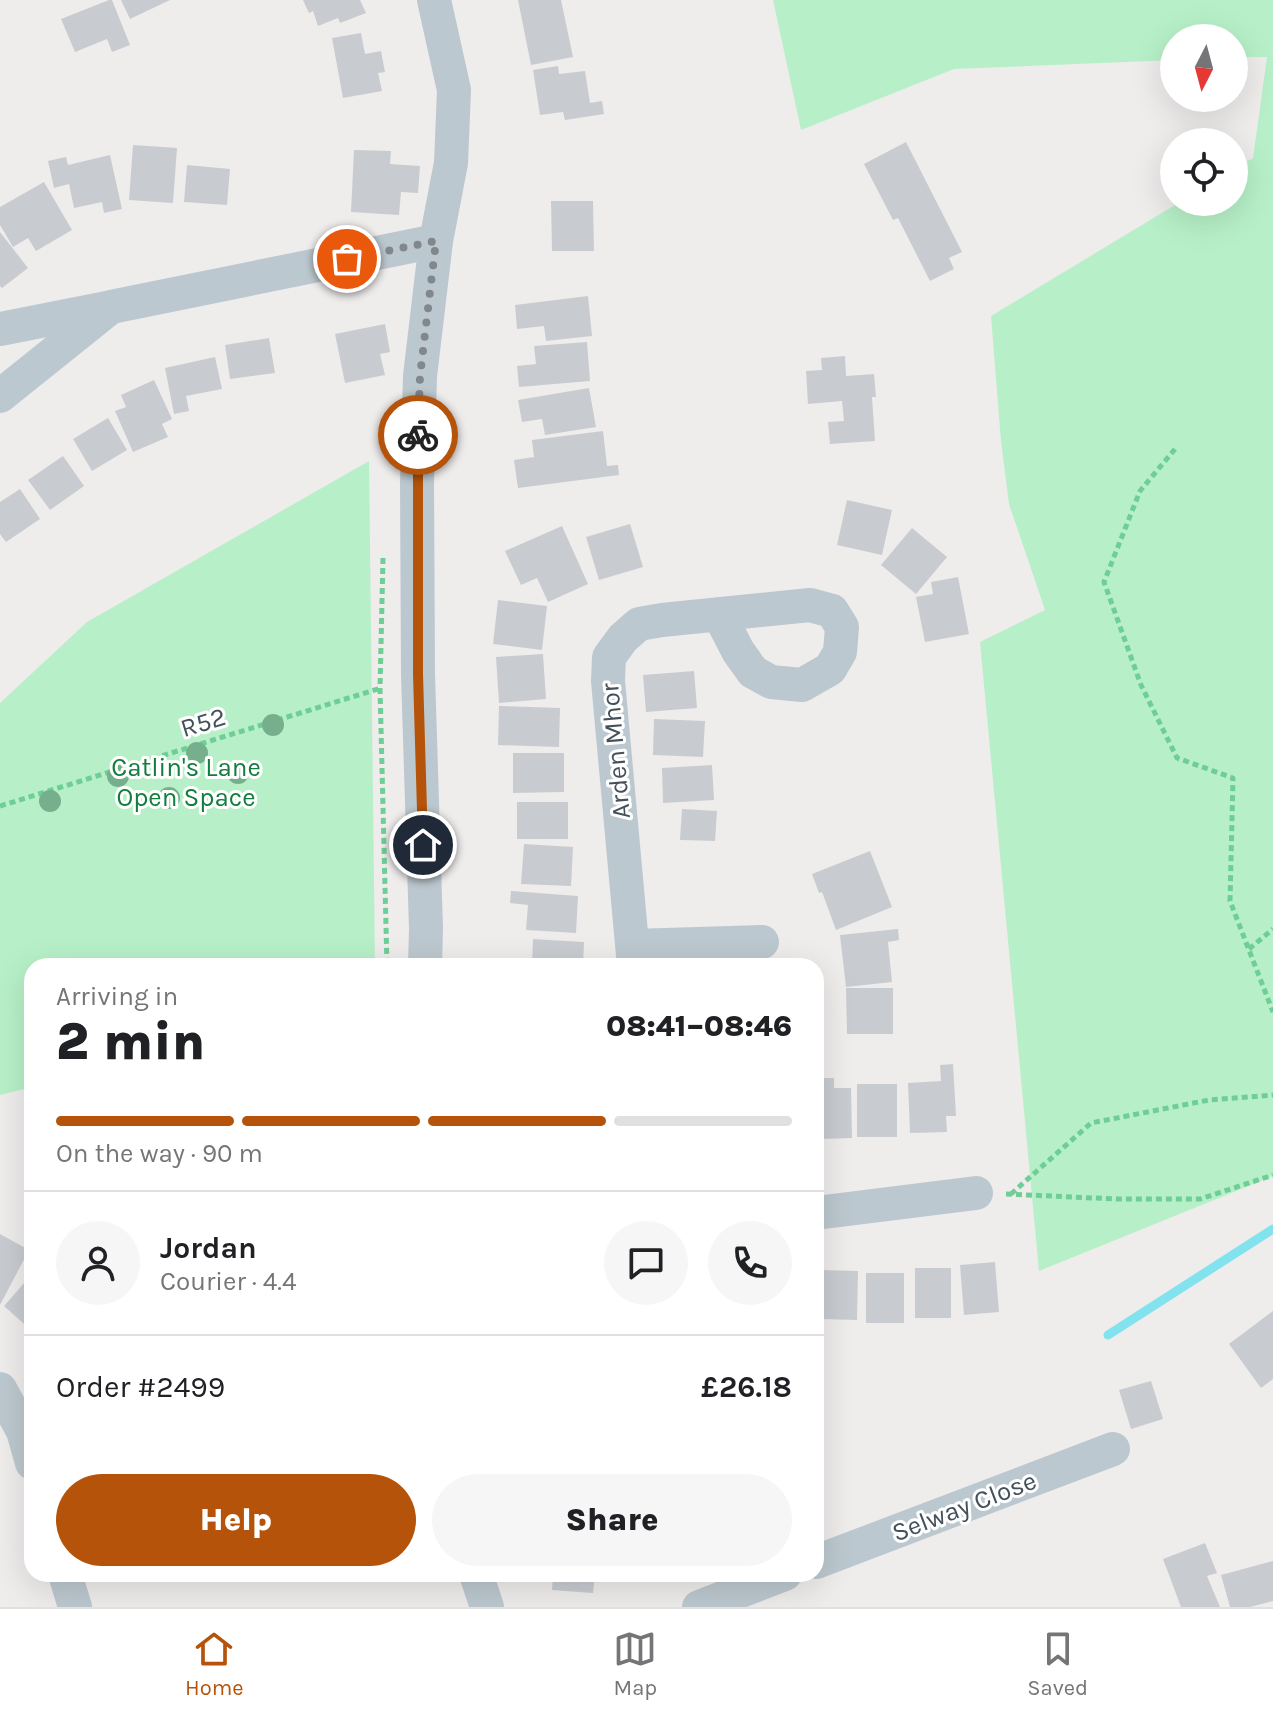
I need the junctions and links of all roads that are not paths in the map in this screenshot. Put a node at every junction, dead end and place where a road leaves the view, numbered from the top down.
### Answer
1 (434, 0) edge
2 (436, 241) junction
3 (111, 307) junction
4 (0, 329) edge
5 (0, 396) edge
6 (719, 614) junction
7 (762, 942) dead end
8 (634, 956) edge
9 (425, 958) edge
10 (976, 1193) road end
11 (824, 1212) edge
12 (0, 1389) edge
13 (24, 1435) edge
14 (1113, 1449) dead end
15 (824, 1559) edge
16 (67, 1582) edge
17 (479, 1582) edge
18 (764, 1582) edge
19 (75, 1607) edge
20 (487, 1607) edge
21 (699, 1607) edge

1 - 2 street
2 - 3 street
2 - 9 street
3 - 4 street
3 - 5 street
6 - 6 street, Arden Mhor
6 - 8 street, Arden Mhor
7 - 8 street
10 - 11 street
12 - 13 street
14 - 15 street, Selway Close
16 - 19 street
17 - 20 street
18 - 21 street

